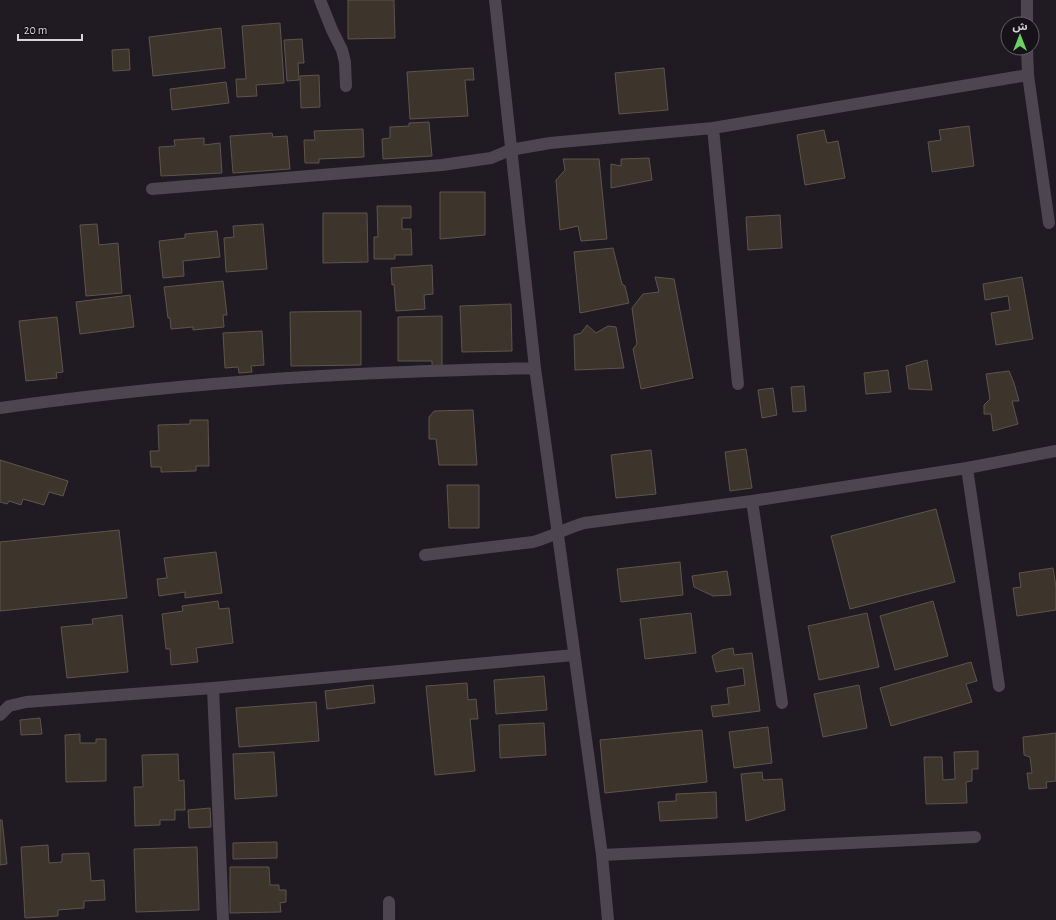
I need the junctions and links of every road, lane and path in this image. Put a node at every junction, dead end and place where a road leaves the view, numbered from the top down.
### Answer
1 (320, 0) edge
2 (495, 0) edge
3 (1028, 0) edge
4 (1027, 16) edge
5 (1027, 56) edge
6 (1028, 75) junction
7 (346, 86) dead end
8 (713, 128) junction
9 (510, 150) junction
10 (152, 189) dead end
11 (1049, 223) dead end
12 (534, 368) junction
13 (738, 384) dead end
14 (0, 408) edge
15 (1056, 451) edge
16 (967, 468) junction
17 (752, 501) junction
18 (557, 533) junction
19 (425, 555) dead end
20 (574, 655) junction
21 (999, 686) dead end
22 (213, 688) junction
23 (782, 703) dead end
24 (0, 715) edge
25 (975, 837) dead end
26 (602, 855) junction
27 (389, 902) dead end
28 (223, 920) edge
29 (389, 920) edge
30 (608, 920) edge

1 - 7 street
2 - 9 street
3 - 4 street
5 - 6 street
6 - 8 street
6 - 11 street
8 - 9 street
8 - 13 street
9 - 10 street
9 - 12 street
12 - 14 street
12 - 18 street
15 - 16 street
16 - 17 street
16 - 21 street
17 - 18 street
17 - 23 street
18 - 19 street
18 - 20 street
20 - 22 street
20 - 26 street
22 - 24 street
22 - 28 street
25 - 26 street
26 - 30 street
27 - 29 street

